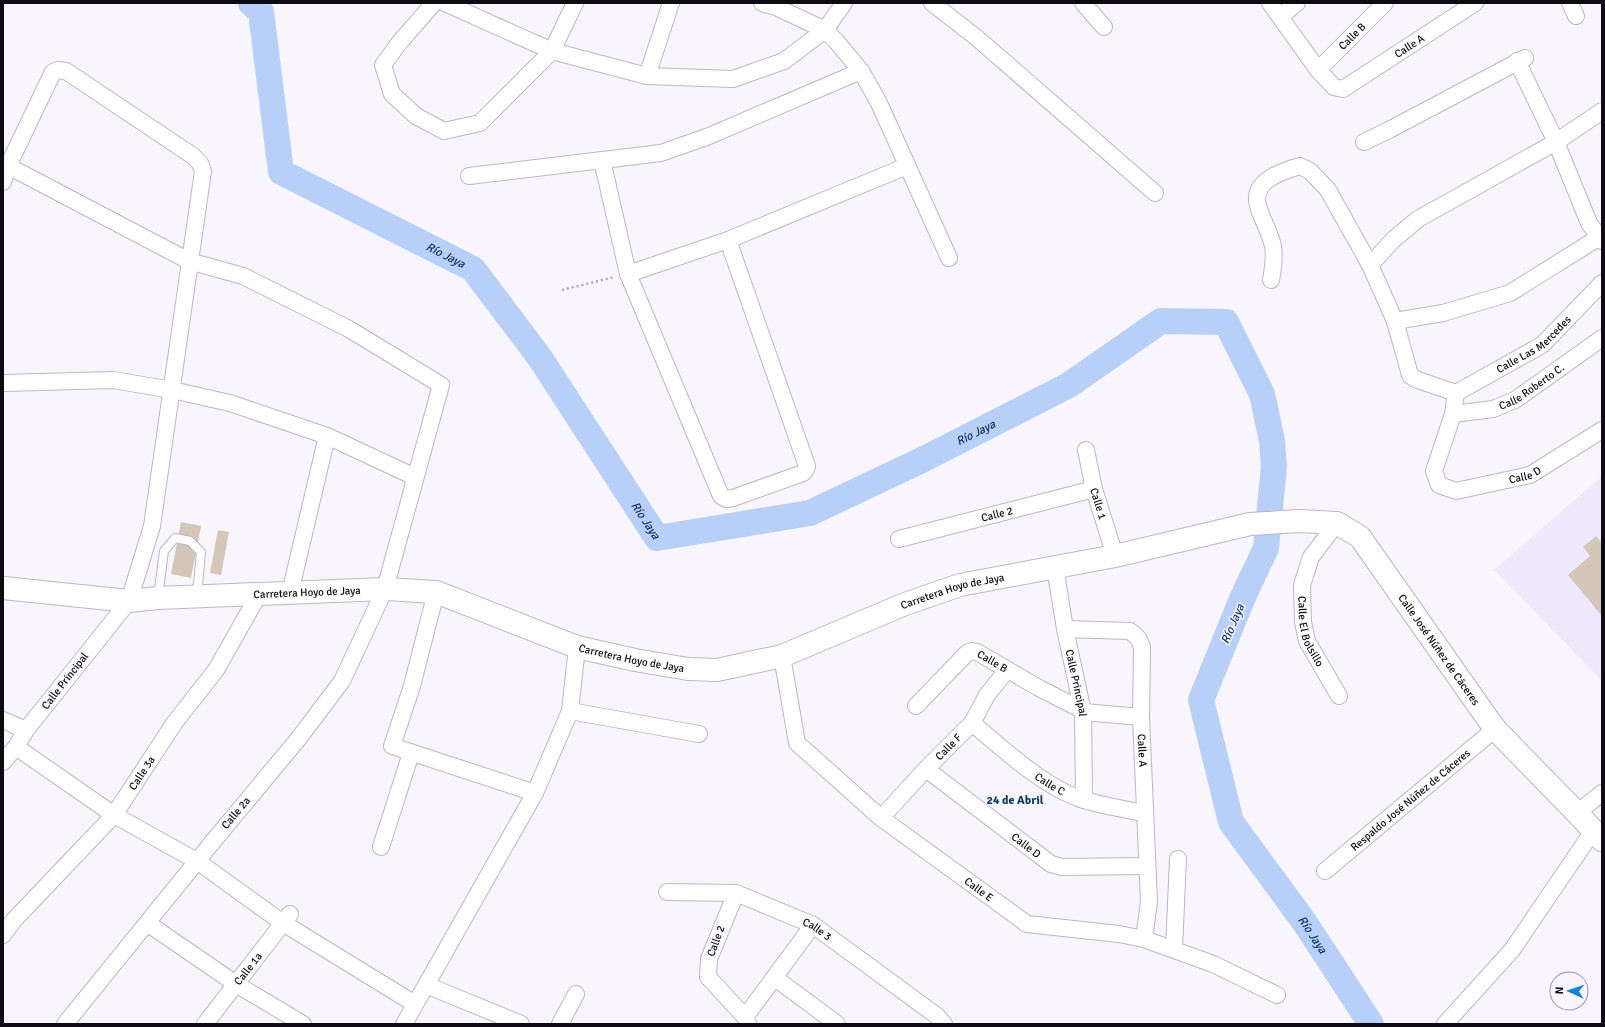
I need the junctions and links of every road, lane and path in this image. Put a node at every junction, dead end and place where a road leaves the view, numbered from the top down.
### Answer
1 (434, 3) edge
2 (445, 3) edge
3 (575, 3) edge
4 (671, 3) edge
5 (762, 3) edge
6 (844, 3) edge
7 (932, 3) edge
8 (1083, 3) edge
9 (1270, 3) edge
10 (1297, 3) edge
11 (1385, 3) edge
12 (1475, 3) edge
13 (1281, 16) junction
14 (1104, 27) dead end
15 (826, 30) junction
16 (552, 51) junction
17 (1318, 70) junction
18 (861, 72) junction
19 (647, 76) junction
20 (1602, 111) edge
21 (1364, 142) dead end
22 (1556, 142) junction
23 (602, 160) junction
24 (6, 166) edge
25 (907, 166) junction
26 (469, 176) dead end
27 (3, 182) edge
28 (1155, 193) dead end
29 (728, 240) junction
30 (1600, 240) edge
31 (949, 258) dead end
32 (189, 261) junction
33 (1370, 265) junction
34 (628, 274) junction
35 (1272, 280) dead end
36 (1602, 283) edge
37 (562, 290) dead end
38 (1395, 321) junction
39 (1602, 338) edge
40 (3, 383) edge
41 (172, 390) junction
42 (1456, 393) junction
43 (1453, 414) junction
44 (1602, 430) edge
45 (327, 436) junction
46 (1086, 450) dead end
47 (415, 477) junction
48 (1094, 489) junction
49 (1337, 523) junction
50 (1250, 524) joint
51 (899, 539) dead end
52 (1115, 556) junction
53 (1055, 567) junction
54 (3, 588) edge
55 (385, 589) junction
56 (436, 592) junction
57 (290, 593) junction
58 (259, 594) junction
59 (197, 596) junction
60 (158, 598) junction
61 (129, 601) junction
62 (1065, 629) junction
63 (577, 647) junction
64 (782, 656) junction
65 (1007, 670) junction
66 (1338, 696) dead end
67 (916, 706) dead end
68 (570, 711) junction
69 (1083, 711) junction
70 (1141, 717) junction
71 (3, 720) edge
72 (972, 723) junction
73 (1495, 729) junction
74 (26, 730) junction
75 (699, 734) dead end
76 (16, 747) junction
77 (411, 753) junction
78 (3, 762) edge
79 (926, 769) junction
80 (535, 793) junction
81 (1602, 793) edge
82 (1084, 800) junction
83 (1144, 813) junction
84 (1577, 813) junction
85 (114, 815) junction
86 (881, 818) junction
87 (1597, 836) edge
88 (381, 846) dead end
89 (1178, 859) dead end
90 (197, 861) junction
91 (1146, 866) junction
92 (1325, 871) dead end
93 (667, 892) dead end
94 (736, 893) junction
95 (287, 918) junction
96 (147, 923) junction
97 (813, 925) junction
98 (3, 935) edge
99 (1144, 939) junction
100 (1174, 949) junction
101 (775, 978) junction
102 (236, 984) junction
103 (426, 985) junction
104 (576, 994) dead end
105 (1277, 995) dead end
106 (415, 1004) junction
107 (747, 1020) edge
108 (65, 1024) edge
109 (205, 1024) edge
110 (303, 1024) edge
111 (404, 1024) edge
112 (520, 1024) edge
113 (560, 1024) edge
114 (837, 1024) edge
115 (944, 1024) edge
116 (1445, 1024) edge

1 - 16 street
2 - 16 street
3 - 16 street
4 - 19 street
5 - 15 street
6 - 15 street
7 - 28 street
8 - 14 street
9 - 13 street
10 - 13 street
11 - 17 street, Calle B
12 - 17 street, Calle A
13 - 17 street
15 - 18 street
15 - 19 street
16 - 19 street
18 - 23 street
18 - 25 street
20 - 22 street
21 - 22 street
22 - 30 street
22 - 33 street
23 - 26 street
23 - 34 street
24 - 27 street
24 - 32 street
24 - 32 street
25 - 29 street
25 - 31 street
29 - 34 street
29 - 34 street
30 - 38 street
32 - 41 street
32 - 47 street, Calle 2a
33 - 35 street
33 - 38 street
34 - 37 path
36 - 42 street, Calle Las Mercedes
38 - 42 street
39 - 43 street, Calle Roberto C.
40 - 41 street
41 - 45 street
41 - 61 street
42 - 43 street
43 - 44 street, Calle D
45 - 47 street
45 - 57 street
46 - 48 street, Calle 1
47 - 55 street, Calle 2a
48 - 51 street, Calle 2
48 - 52 street, Calle 1
49 - 50 street, Calle José Núñez de Cáceres
49 - 66 street, Calle El Bolsillo
49 - 73 street, Calle José Núñez de Cáceres
50 - 52 street, Carretera Hoyo de Jaya
52 - 53 street, Carretera Hoyo de Jaya
53 - 62 street, Calle Principal
53 - 64 street, Carretera Hoyo de Jaya
54 - 61 street, Carretera Hoyo de Jaya
55 - 56 street, Carretera Hoyo de Jaya
55 - 57 street, Carretera Hoyo de Jaya
55 - 90 street, Calle 2a
56 - 63 street, Carretera Hoyo de Jaya
56 - 77 street
57 - 58 street, Carretera Hoyo de Jaya
58 - 59 street, Carretera Hoyo de Jaya
58 - 85 street, Calle 3a
59 - 60 street, Carretera Hoyo de Jaya
59 - 60 lane
60 - 61 street, Carretera Hoyo de Jaya
61 - 74 street, Calle Principal
62 - 69 street, Calle Principal
62 - 70 street, Calle A
63 - 64 street, Carretera Hoyo de Jaya
63 - 68 street
64 - 86 street, Calle E
65 - 67 street, Calle B
65 - 69 street, Calle B
65 - 72 street, Calle F
68 - 75 street
68 - 80 street
69 - 70 street, Calle B
69 - 82 street, Calle Principal
70 - 83 street, Calle A
71 - 74 street
72 - 79 street, Calle F
72 - 82 street, Calle C
73 - 84 street, Calle José Núñez de Cáceres
73 - 92 street, Respaldo José Núñez de Cáceres
74 - 76 street, Calle Principal
76 - 78 street, Calle Principal
76 - 85 street
77 - 80 street
77 - 88 street
79 - 86 street, Calle F
79 - 91 street, Calle D
80 - 103 street
81 - 84 street
82 - 83 street, Calle C
83 - 91 street, Calle A
84 - 87 street, Calle José Núñez de Cáceres
85 - 90 street
85 - 98 street, Calle 3a
86 - 99 street, Calle E
87 - 116 street
89 - 100 street
90 - 95 street
90 - 96 street, Calle 2a
91 - 99 street, Calle A
93 - 94 street, Calle 3
94 - 97 street, Calle 3
94 - 107 street, Calle 2
95 - 102 street, Calle 1a
95 - 106 street
96 - 102 street
96 - 108 street, Calle 2a
97 - 101 street
97 - 115 street, Calle 3
99 - 100 street, Calle E
100 - 105 street, Calle E
101 - 107 street
101 - 114 street
102 - 109 street, Calle 1a
102 - 110 street
103 - 106 street
103 - 112 street
104 - 113 street
106 - 111 street

